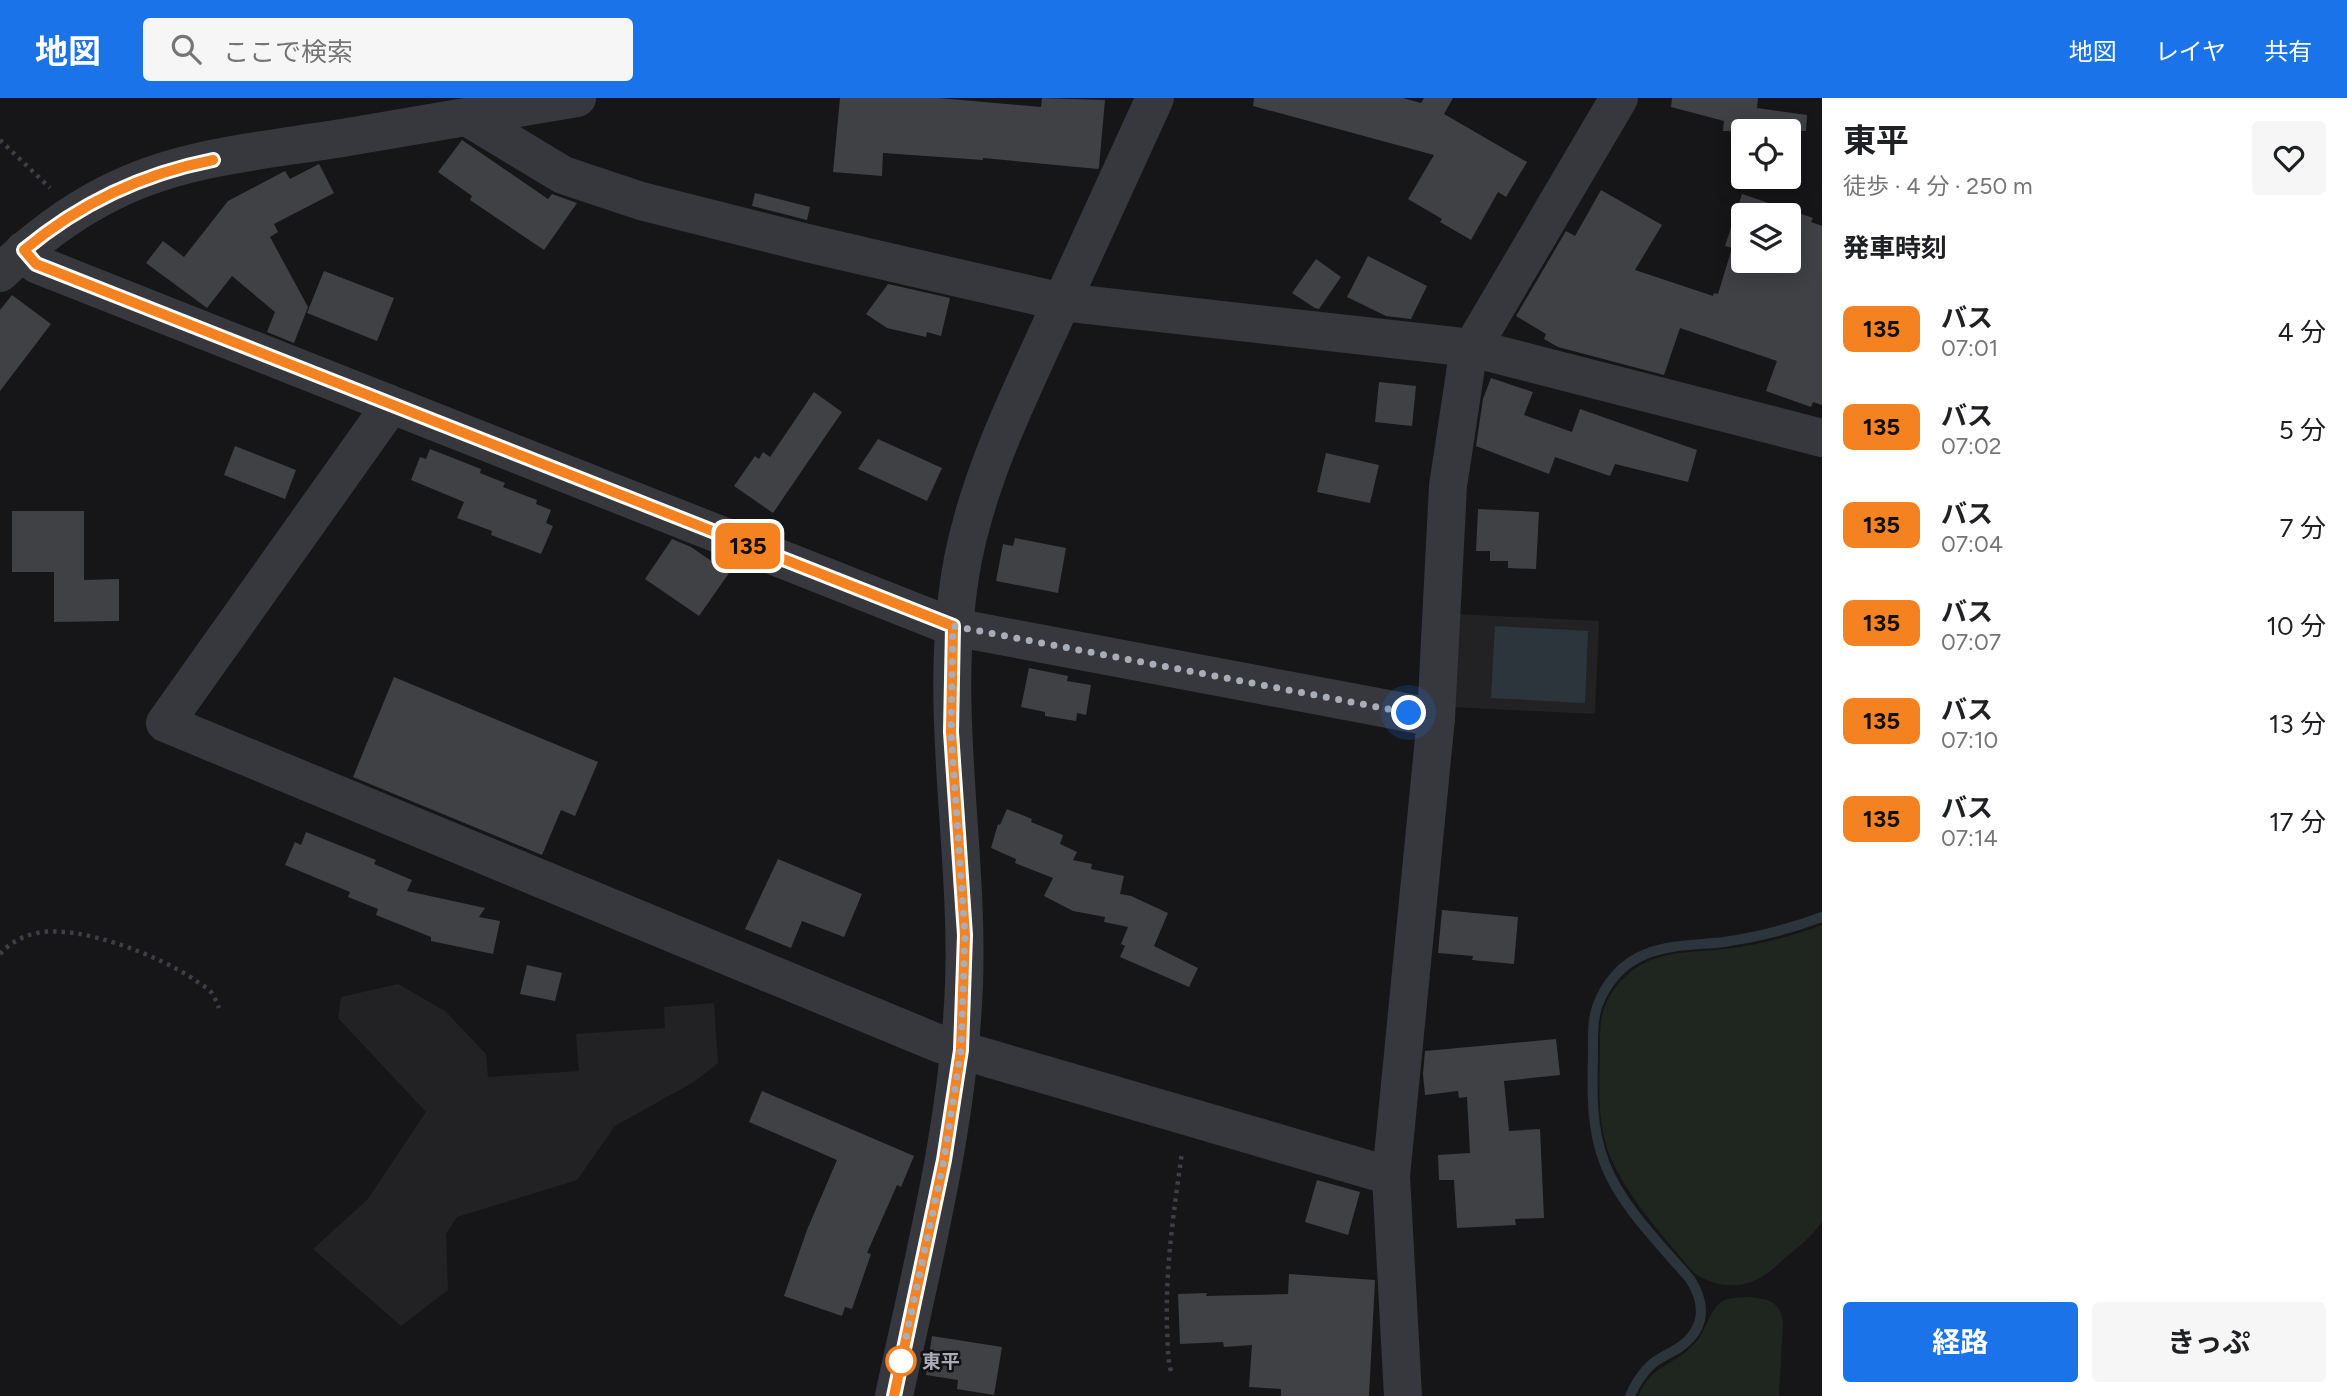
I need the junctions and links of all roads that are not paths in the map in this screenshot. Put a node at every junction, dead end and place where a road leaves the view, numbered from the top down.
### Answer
1 (577, 98) edge
2 (1155, 98) edge
3 (1619, 98) edge
4 (467, 117) junction
5 (12, 262) edge
6 (1062, 302) junction
7 (1472, 348) junction
8 (388, 403) junction
9 (1822, 438) edge
10 (953, 626) junction
11 (1436, 718) junction
12 (961, 1050) junction
13 (1391, 1176) junction
14 (894, 1396) edge
15 (1403, 1396) edge

1 - 4 street
2 - 6 street
3 - 7 street
4 - 5 street
4 - 6 street
5 - 8 street
6 - 7 street
6 - 10 street
7 - 9 street
7 - 11 street
8 - 10 street
8 - 12 street
10 - 11 street
10 - 12 street
11 - 13 street
12 - 13 street
12 - 14 street
13 - 15 street

